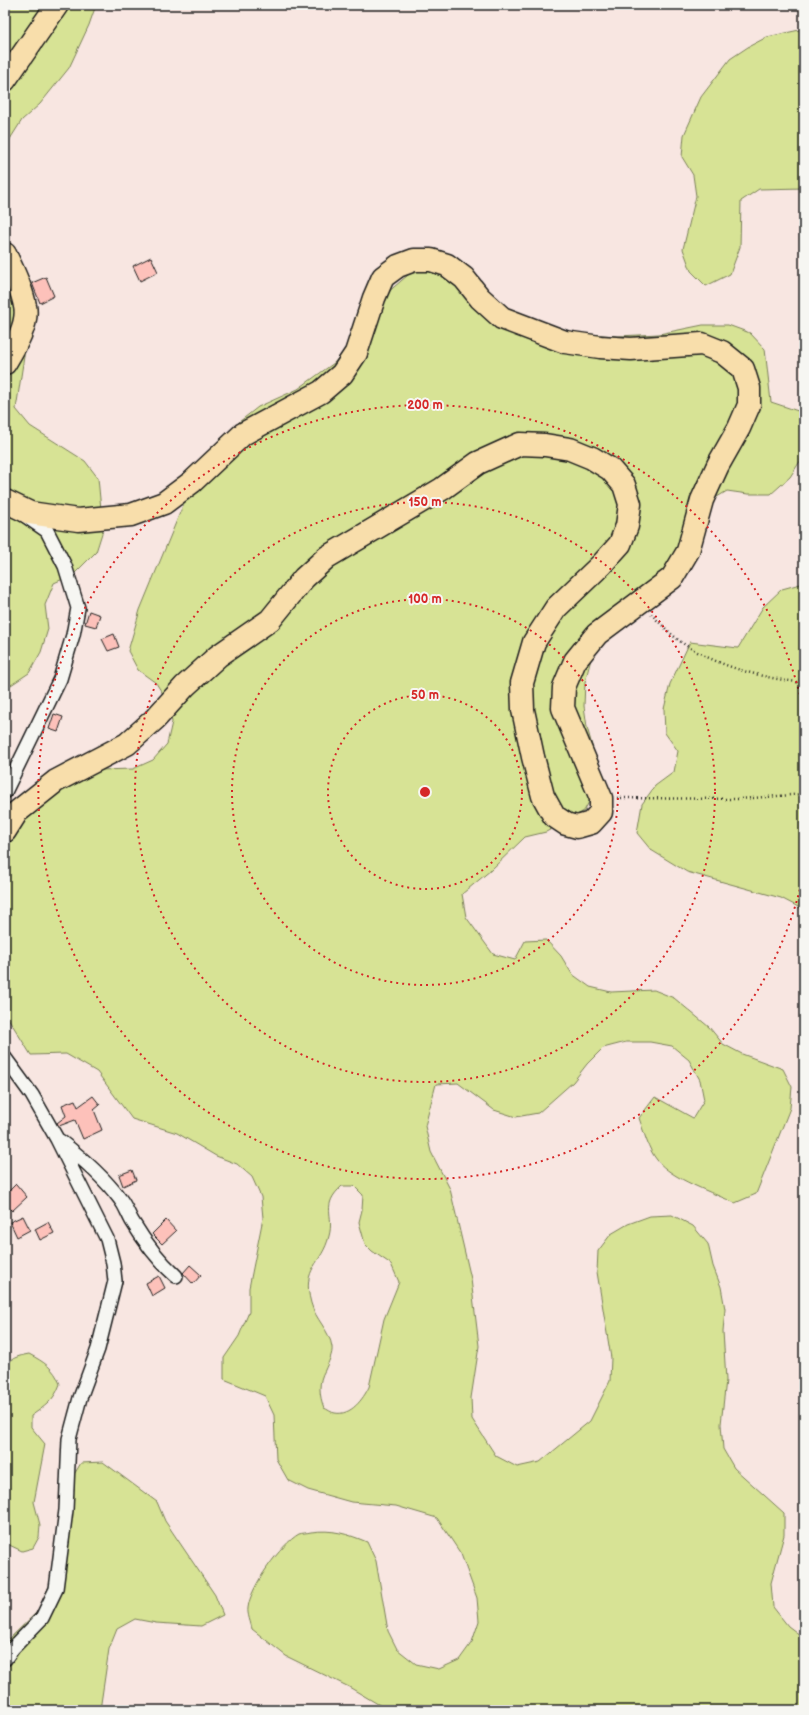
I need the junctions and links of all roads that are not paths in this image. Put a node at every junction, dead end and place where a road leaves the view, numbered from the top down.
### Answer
1 (57, 5) edge
2 (5, 80) edge
3 (5, 254) edge
4 (5, 363) edge
5 (5, 501) edge
6 (5, 792) edge
7 (5, 831) edge
8 (5, 1058) edge
9 (57, 1139) junction
10 (176, 1276) dead end
11 (5, 1659) edge

1 - 2 highway
3 - 4 highway
5 - 6 street
5 - 7 highway
8 - 9 street
9 - 10 street
9 - 11 street

